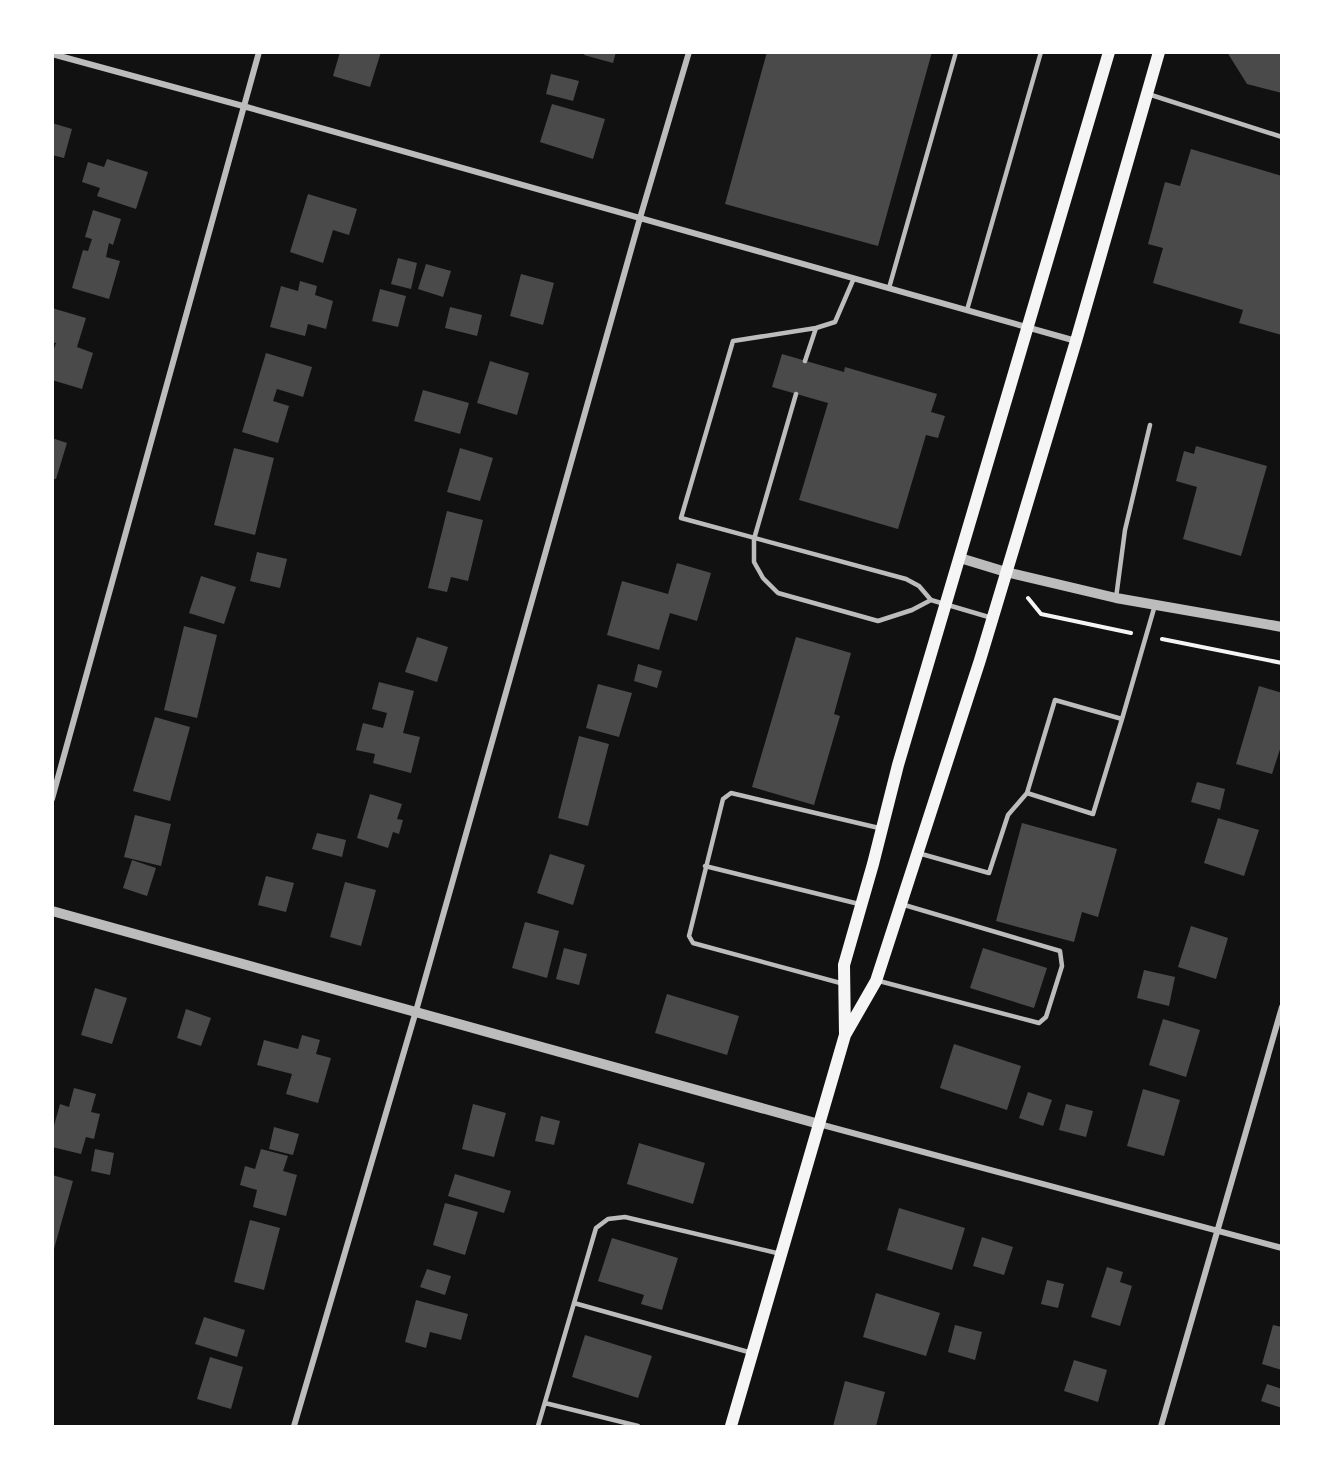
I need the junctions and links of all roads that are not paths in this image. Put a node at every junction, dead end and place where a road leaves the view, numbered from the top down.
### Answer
1 (258, 52) edge
2 (689, 52) edge
3 (957, 52) edge
4 (1041, 52) edge
5 (1109, 52) edge
6 (1159, 52) edge
7 (52, 54) edge
8 (1148, 94) junction
9 (243, 106) junction
10 (1281, 137) edge
11 (640, 218) junction
12 (854, 278) junction
13 (889, 288) junction
14 (967, 310) junction
15 (816, 328) junction
16 (1028, 328) junction
17 (1076, 341) junction
18 (805, 361) dead end
19 (796, 394) dead end
20 (1150, 425) dead end
21 (754, 539) junction
22 (960, 558) junction
23 (1006, 572) junction
24 (1116, 598) junction
25 (931, 600) junction
26 (946, 605) junction
27 (1155, 605) junction
28 (993, 619) junction
29 (1281, 627) edge
30 (1122, 719) junction
31 (1027, 793) junction
32 (52, 799) edge
33 (882, 828) junction
34 (918, 853) junction
35 (705, 866) junction
36 (902, 904) junction
37 (861, 905) junction
38 (52, 911) edge
39 (876, 981) junction
40 (844, 984) junction
41 (1281, 1007) edge
42 (416, 1011) junction
43 (845, 1035) junction
44 (819, 1124) junction
45 (1216, 1230) junction
46 (1281, 1248) edge
47 (781, 1254) junction
48 (574, 1303) junction
49 (752, 1353) junction
50 (545, 1402) junction
51 (294, 1426) edge
52 (538, 1426) edge
53 (638, 1426) edge
54 (731, 1426) edge
55 (1161, 1426) edge

1 - 9 street
2 - 11 street
3 - 13 lane
4 - 14 lane
5 - 16 main road
6 - 8 main road
7 - 9 street
8 - 10 lane
8 - 17 main road
9 - 11 street
9 - 32 street
11 - 12 street
11 - 42 street
12 - 13 street
12 - 15 lane
13 - 14 street
14 - 16 street
15 - 18 lane
15 - 21 lane
16 - 17 street
16 - 22 main road
17 - 23 main road
19 - 21 lane
20 - 24 lane
21 - 25 lane
21 - 25 lane
22 - 23 street
22 - 26 main road
23 - 24 street
23 - 28 main road
24 - 27 street
25 - 26 lane
26 - 28 lane
26 - 33 main road
27 - 29 street
27 - 30 lane
28 - 34 main road
30 - 31 lane
30 - 31 lane
31 - 34 lane
33 - 35 lane
33 - 37 main road
34 - 36 main road
35 - 37 lane
35 - 40 lane
36 - 39 main road
36 - 39 lane
37 - 40 main road
38 - 42 street
39 - 43 main road
40 - 43 main road
41 - 45 street
42 - 44 street
42 - 51 street
43 - 44 main road
44 - 45 street
44 - 47 main road
45 - 46 street
45 - 55 street
47 - 48 lane
47 - 49 main road
48 - 49 lane
48 - 50 lane
49 - 54 main road
50 - 52 lane
50 - 53 lane

